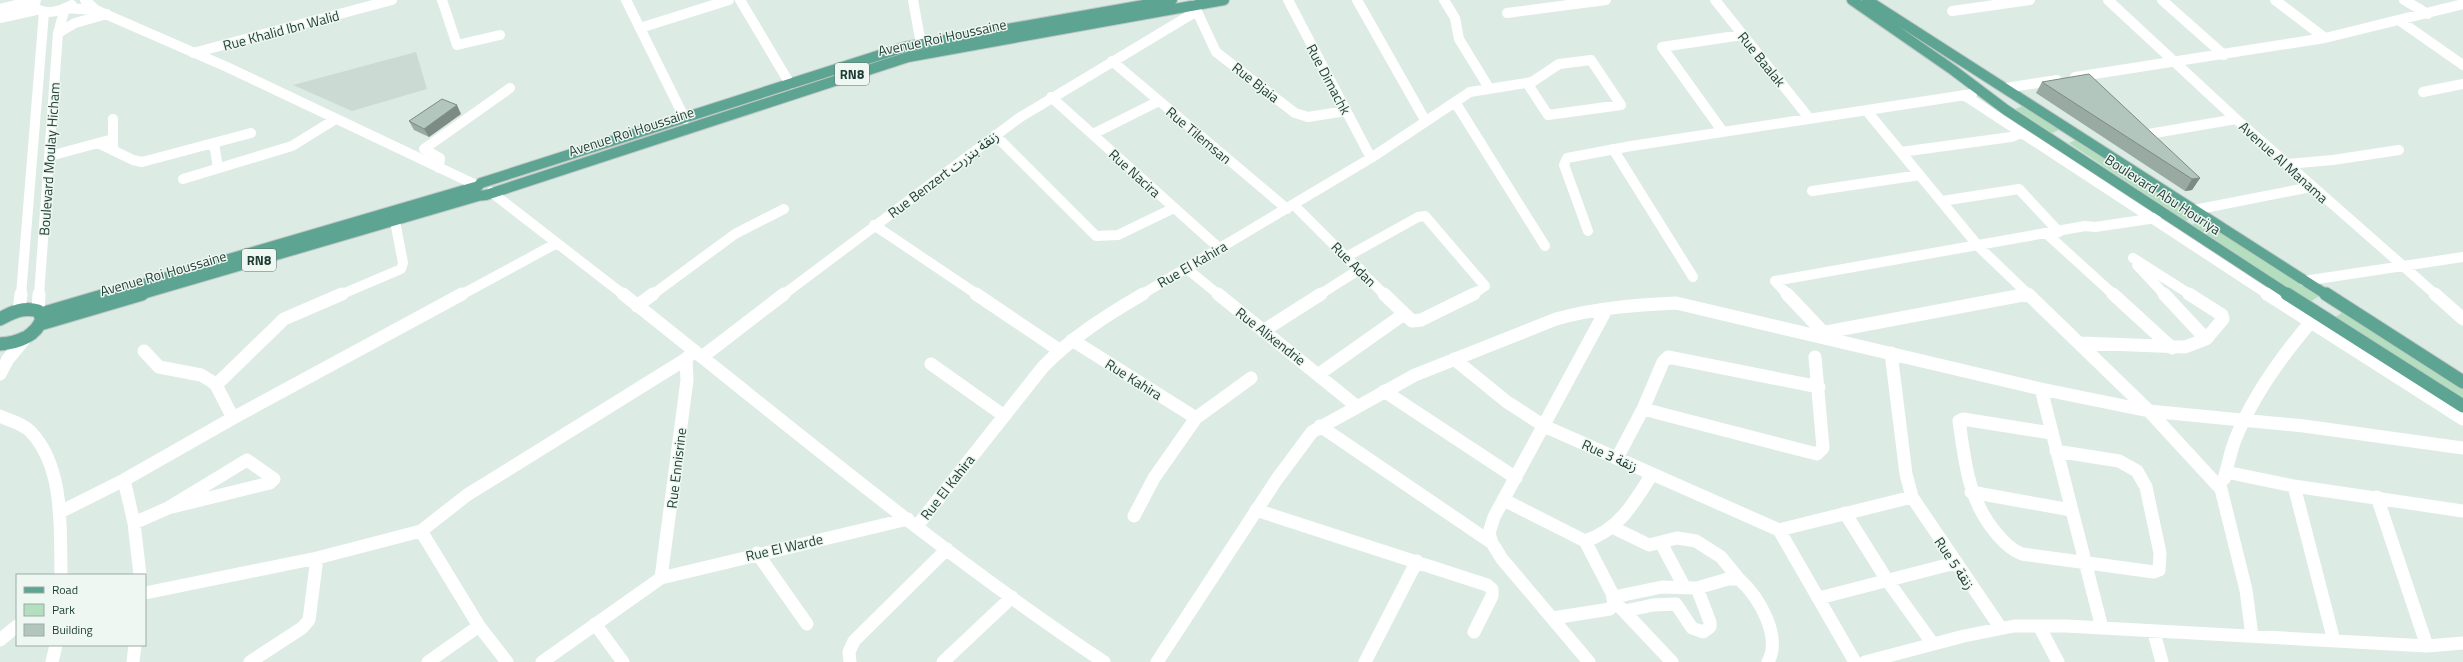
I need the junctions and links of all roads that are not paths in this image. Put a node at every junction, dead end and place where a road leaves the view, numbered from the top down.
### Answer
1 (78, 0) edge
2 (85, 0) edge
3 (392, 0) edge
4 (442, 0) edge
5 (626, 0) edge
6 (729, 0) edge
7 (740, 0) edge
8 (913, 0) edge
9 (1172, 0) edge
10 (1224, 0) edge
11 (1288, 0) edge
12 (1357, 0) edge
13 (1444, 0) edge
14 (1604, 0) edge
15 (1715, 0) edge
16 (1852, 0) edge
17 (1867, 0) edge
18 (2030, 0) edge
19 (2108, 0) edge
20 (2162, 0) edge
21 (2275, 0) edge
22 (2404, 0) edge
23 (2463, 4) edge
24 (38, 5) edge
25 (65, 8) junction
26 (1195, 8) junction
27 (0, 9) edge
28 (96, 10) junction
29 (1952, 11) dead end
30 (1507, 13) dead end
31 (107, 14) junction
32 (2428, 14) junction
33 (0, 18) edge
34 (2400, 21) junction
35 (640, 28) junction
36 (58, 33) junction
37 (500, 35) dead end
38 (1742, 35) junction
39 (2325, 38) junction
40 (921, 44) junction
41 (194, 54) junction
42 (2224, 55) junction
43 (1112, 61) junction
44 (2177, 63) junction
45 (2463, 65) edge
46 (1527, 83) junction
47 (790, 84) junction
48 (2463, 84) edge
49 (510, 88) dead end
50 (1489, 88) junction
51 (2005, 88) junction
52 (1982, 92) junction
53 (2423, 92) dead end
54 (1964, 95) junction
55 (1051, 97) junction
56 (1159, 101) junction
57 (1455, 102) junction
58 (1866, 110) junction
59 (1346, 111) junction
60 (1809, 118) junction
61 (113, 119) dead end
62 (685, 119) junction
63 (2236, 119) junction
64 (334, 120) junction
65 (1425, 120) junction
66 (1723, 132) junction
67 (251, 133) dead end
68 (2021, 133) junction
69 (1093, 134) junction
70 (995, 135) junction
71 (2143, 135) edge
72 (113, 139) junction
73 (98, 143) junction
74 (214, 143) junction
75 (1613, 149) junction
76 (113, 150) junction
77 (2399, 150) dead end
78 (1901, 152) junction
79 (50, 156) junction
80 (1371, 158) junction
81 (2287, 164) junction
82 (218, 168) junction
83 (438, 168) junction
84 (1920, 175) junction
85 (183, 179) dead end
86 (2312, 187) junction
87 (483, 189) junction
88 (1812, 191) dead end
89 (1942, 201) junction
90 (1291, 207) junction
91 (1174, 208) junction
92 (784, 209) dead end
93 (2194, 210) junction
94 (2155, 213) junction
95 (395, 220) junction
96 (874, 225) junction
97 (1588, 231) dead end
98 (2053, 233) junction
99 (557, 243) junction
100 (1545, 246) dead end
101 (1979, 247) junction
102 (1219, 248) junction
103 (2463, 256) edge
104 (1346, 257) junction
105 (2404, 265) junction
106 (1186, 268) junction
107 (1360, 269) junction
108 (1693, 277) dead end
109 (2304, 281) junction
110 (2028, 294) junction
111 (637, 306) junction
112 (19, 310) junction
113 (1606, 310) junction
114 (1404, 314) junction
115 (40, 316) junction
116 (2314, 318) junction
117 (0, 319) edge
118 (2463, 319) edge
119 (1263, 331) junction
120 (1823, 332) junction
121 (1809, 335) junction
122 (27, 336) junction
123 (2206, 339) junction
124 (1072, 340) junction
125 (2081, 343) junction
126 (0, 344) edge
127 (2172, 348) junction
128 (1059, 350) junction
129 (144, 351) dead end
130 (1891, 353) junction
131 (694, 355) junction
132 (1816, 357) dead end
133 (1454, 359) junction
134 (931, 364) dead end
135 (0, 374) edge
136 (1319, 374) junction
137 (1251, 378) dead end
138 (2463, 382) edge
139 (216, 385) junction
140 (1819, 387) junction
141 (2041, 388) junction
142 (1384, 391) junction
143 (1355, 405) junction
144 (2463, 406) edge
145 (1643, 409) junction
146 (2149, 411) junction
147 (1003, 415) junction
148 (0, 416) edge
149 (233, 418) junction
150 (1196, 418) junction
151 (2246, 419) junction
152 (2463, 419) edge
153 (1320, 426) junction
154 (1544, 426) junction
155 (2051, 433) junction
156 (2463, 448) edge
157 (2056, 451) junction
158 (1617, 458) junction
159 (2226, 472) junction
160 (1652, 474) junction
161 (1516, 478) junction
162 (124, 480) junction
163 (2294, 486) junction
164 (2221, 489) junction
165 (1971, 492) junction
166 (1912, 496) junction
167 (2377, 497) junction
168 (1504, 500) junction
169 (168, 508) junction
170 (1256, 510) junction
171 (2071, 510) junction
172 (2463, 511) edge
173 (60, 512) junction
174 (1845, 513) junction
175 (1134, 516) dead end
176 (134, 523) junction
177 (912, 523) junction
178 (1614, 528) junction
179 (1779, 530) junction
180 (421, 531) junction
181 (1585, 541) junction
182 (1492, 543) junction
183 (1661, 543) junction
184 (947, 549) junction
185 (757, 553) junction
186 (317, 558) junction
187 (1417, 561) junction
188 (2084, 562) junction
189 (1955, 563) junction
190 (61, 574) edge
191 (140, 574) edge
192 (661, 578) junction
193 (1739, 579) junction
194 (1887, 580) junction
195 (1691, 588) junction
196 (146, 594) edge
197 (1012, 597) junction
198 (1819, 598) junction
199 (1618, 604) junction
200 (1676, 604) junction
201 (1553, 618) junction
202 (595, 624) junction
203 (807, 624) dead end
204 (479, 626) junction
205 (2039, 626) junction
206 (16, 627) edge
207 (2000, 627) junction
208 (2102, 628) junction
209 (1474, 632) dead end
210 (2154, 633) junction
211 (2252, 636) junction
212 (0, 640) edge
213 (2334, 641) junction
214 (2463, 643) edge
215 (1933, 644) junction
216 (56, 646) edge
217 (135, 646) edge
218 (2427, 646) junction
219 (52, 662) edge
220 (133, 662) edge
221 (250, 662) edge
222 (428, 662) edge
223 (507, 662) edge
224 (542, 662) edge
225 (623, 662) edge
226 (850, 662) edge
227 (943, 662) edge
228 (1104, 662) edge
229 (1157, 662) edge
230 (1365, 662) edge
231 (1589, 662) edge
232 (1672, 662) edge
233 (1768, 662) edge
234 (1855, 662) edge
235 (1865, 662) edge
236 (2058, 662) edge
237 (2162, 662) edge

1 - 25 street
2 - 28 street
3 - 41 street, Rue Khalid Ibn Walid
4 - 37 street
5 - 35 street
6 - 35 street
7 - 47 street
8 - 40 street
9 - 40 main road, Avenue Roi Houssaine / RN8
10 - 26 main road, Avenue Roi Houssaine / RN8
11 - 59 street, Rue Dimachk
12 - 65 street
13 - 50 street
14 - 30 street
15 - 38 street, Rue Baalak
16 - 52 main road, Boulevard Abu Houriya
17 - 51 main road, Boulevard Abu Houriya
18 - 29 street
19 - 44 street, Avenue Al Manama
20 - 42 street
21 - 39 street
22 - 32 street
23 - 32 street
24 - 25 street
24 - 27 street
24 - 33 street
24 - 112 street, Boulevard Moulay Hicham
25 - 28 street
25 - 36 street, Boulevard Moulay Hicham
26 - 43 street, Rue Benzert زنقة بنزرت
26 - 59 street, Rue Bjaia
26 - 87 main road, Avenue Roi Houssaine / RN8
28 - 31 street
31 - 36 street
31 - 41 street
32 - 34 street
34 - 39 street
34 - 45 street
35 - 62 street
36 - 79 street, Boulevard Moulay Hicham
38 - 60 street, Rue Baalak
38 - 66 street
39 - 42 street
40 - 47 main road, Avenue Roi Houssaine / RN8
41 - 64 street
42 - 44 street
43 - 55 street, Rue Benzert زنقة بنزرت
43 - 56 street, Rue Tilemsan
44 - 51 street
44 - 63 street, Avenue Al Manama
46 - 46 street, Rue El Kahira
46 - 50 street, Rue El Kahira
47 - 62 main road, Avenue Roi Houssaine / RN8
48 - 53 street
49 - 83 street
50 - 57 street, Rue El Kahira
51 - 93 main road, Boulevard Abu Houriya
52 - 54 street
52 - 94 main road, Boulevard Abu Houriya
54 - 58 street
54 - 68 street
55 - 69 street, Rue Nacira
55 - 70 street, Rue Benzert زنقة بنزرت
56 - 69 street
56 - 90 street, Rue Tilemsan
57 - 65 street, Rue El Kahira
57 - 100 street
58 - 60 street
58 - 78 street
59 - 80 street, Rue Dimachk
60 - 66 street
61 - 72 street
62 - 87 main road, Avenue Roi Houssaine / RN8
63 - 71 street
63 - 81 street, Avenue Al Manama
64 - 82 street
64 - 83 street
65 - 80 street, Rue El Kahira
66 - 75 street
67 - 74 street
68 - 78 street
68 - 94 street
69 - 91 street, Rue Nacira
70 - 91 street
70 - 96 street, Rue Benzert زنقة بنزرت
72 - 73 street
72 - 76 street
73 - 76 street
73 - 79 street
74 - 76 street
74 - 82 street
75 - 97 street
75 - 108 street
77 - 81 street
78 - 84 street
79 - 115 street, Boulevard Moulay Hicham
80 - 90 street, Rue El Kahira
81 - 86 street, Avenue Al Manama
82 - 85 street
83 - 87 street
84 - 88 street
84 - 89 street
86 - 93 street
86 - 105 street, Avenue Al Manama
87 - 95 main road, Avenue Roi Houssaine / RN8
87 - 99 street
87 - 115 main road, Avenue Roi Houssaine / RN8
89 - 98 street
89 - 101 street
90 - 102 street, Rue El Kahira
90 - 104 street, Rue Adan
91 - 102 street, Rue Nacira
92 - 111 street
93 - 109 main road, Boulevard Abu Houriya
94 - 98 street
94 - 116 street
95 - 115 main road, Avenue Roi Houssaine / RN8
95 - 139 street
96 - 128 street
96 - 131 street, Rue Benzert زنقة بنزرت
98 - 101 street
98 - 127 street
99 - 111 street
99 - 149 street
101 - 110 street
101 - 120 street
102 - 106 street, Rue El Kahira
103 - 105 street
104 - 107 street, Rue Adan
104 - 114 street, Rue Adan
105 - 109 street
105 - 118 street, Avenue Al Manama
106 - 119 street, Rue Alixendrie
106 - 124 street, Rue El Kahira
107 - 114 street, Rue Adan
107 - 119 street
109 - 138 main road, Boulevard Abu Houriya
110 - 120 street
110 - 125 street
111 - 131 street
112 - 115 main road, RN8
112 - 117 main road, RN8
113 - 121 street
113 - 133 street
113 - 154 street
114 - 136 street
115 - 122 main road, RN8
116 - 144 main road
116 - 151 street
116 - 152 street
119 - 136 street, Rue Alixendrie
120 - 121 street
121 - 130 street
122 - 126 main road, RN8
122 - 135 street
123 - 123 street
123 - 127 street
124 - 128 street, Rue El Kahira
124 - 150 street, Rue Kahira
125 - 127 street
125 - 146 street
128 - 147 street, Rue El Kahira
129 - 139 street
130 - 141 street
130 - 166 street, Rue 5 زنقة
131 - 177 street
131 - 180 street, Rue Benzert زنقة بنزرت
131 - 192 street, Rue Ennisrine
132 - 140 street
133 - 142 street
133 - 154 street, Rue 3 زنقة
134 - 147 street
136 - 143 street, Rue Alixendrie
137 - 150 street
139 - 149 street
140 - 145 street
140 - 145 street
141 - 146 street
141 - 155 street
142 - 143 street
142 - 161 street
143 - 153 street
145 - 158 street
146 - 151 street
146 - 164 street
147 - 177 street, Rue El Kahira
148 - 173 street
149 - 162 street
150 - 175 street
151 - 156 street
151 - 159 street
153 - 170 street
153 - 182 street
154 - 158 street, Rue 3 زنقة
154 - 161 street
155 - 157 street
155 - 165 street
157 - 171 street
157 - 188 street
158 - 160 street, Rue 3 زنقة
159 - 163 street
159 - 164 street
160 - 178 street
160 - 179 street, Rue 3 زنقة
161 - 168 street
162 - 173 street
162 - 176 street
163 - 167 street
163 - 213 street
164 - 211 street
165 - 171 street
165 - 188 street
166 - 174 street
166 - 189 street, Rue 5 زنقة
167 - 172 street
167 - 218 street
168 - 181 street
168 - 182 street
169 - 169 street
169 - 176 street
170 - 187 street
170 - 229 street
171 - 188 street
173 - 190 street
174 - 179 street
174 - 194 street
176 - 191 street
177 - 184 street
177 - 185 street, Rue El Warde
178 - 181 street
178 - 183 street
179 - 198 street
180 - 186 street
180 - 204 street
181 - 199 street
182 - 201 street
183 - 193 street
183 - 195 street
184 - 197 street
184 - 226 street
185 - 192 street, Rue El Warde
185 - 203 street
186 - 196 street
186 - 221 street
187 - 209 street
187 - 230 street
188 - 208 street
189 - 194 street
189 - 207 street, Rue 5 زنقة
192 - 202 street, Rue El Warde
193 - 195 street
193 - 233 street
194 - 198 street
194 - 215 street
195 - 199 street
195 - 200 street
195 - 200 street
197 - 227 street
197 - 228 street
198 - 234 street
199 - 200 street
199 - 201 street
199 - 232 street
201 - 231 street
202 - 224 street, Rue El Warde
202 - 225 street
204 - 222 street
204 - 223 street
205 - 207 street
205 - 208 street
205 - 236 street
206 - 212 street
207 - 215 street
208 - 210 street
210 - 211 street
210 - 237 street
211 - 213 street
213 - 218 street
214 - 218 street
215 - 235 street
216 - 219 street
217 - 220 street

